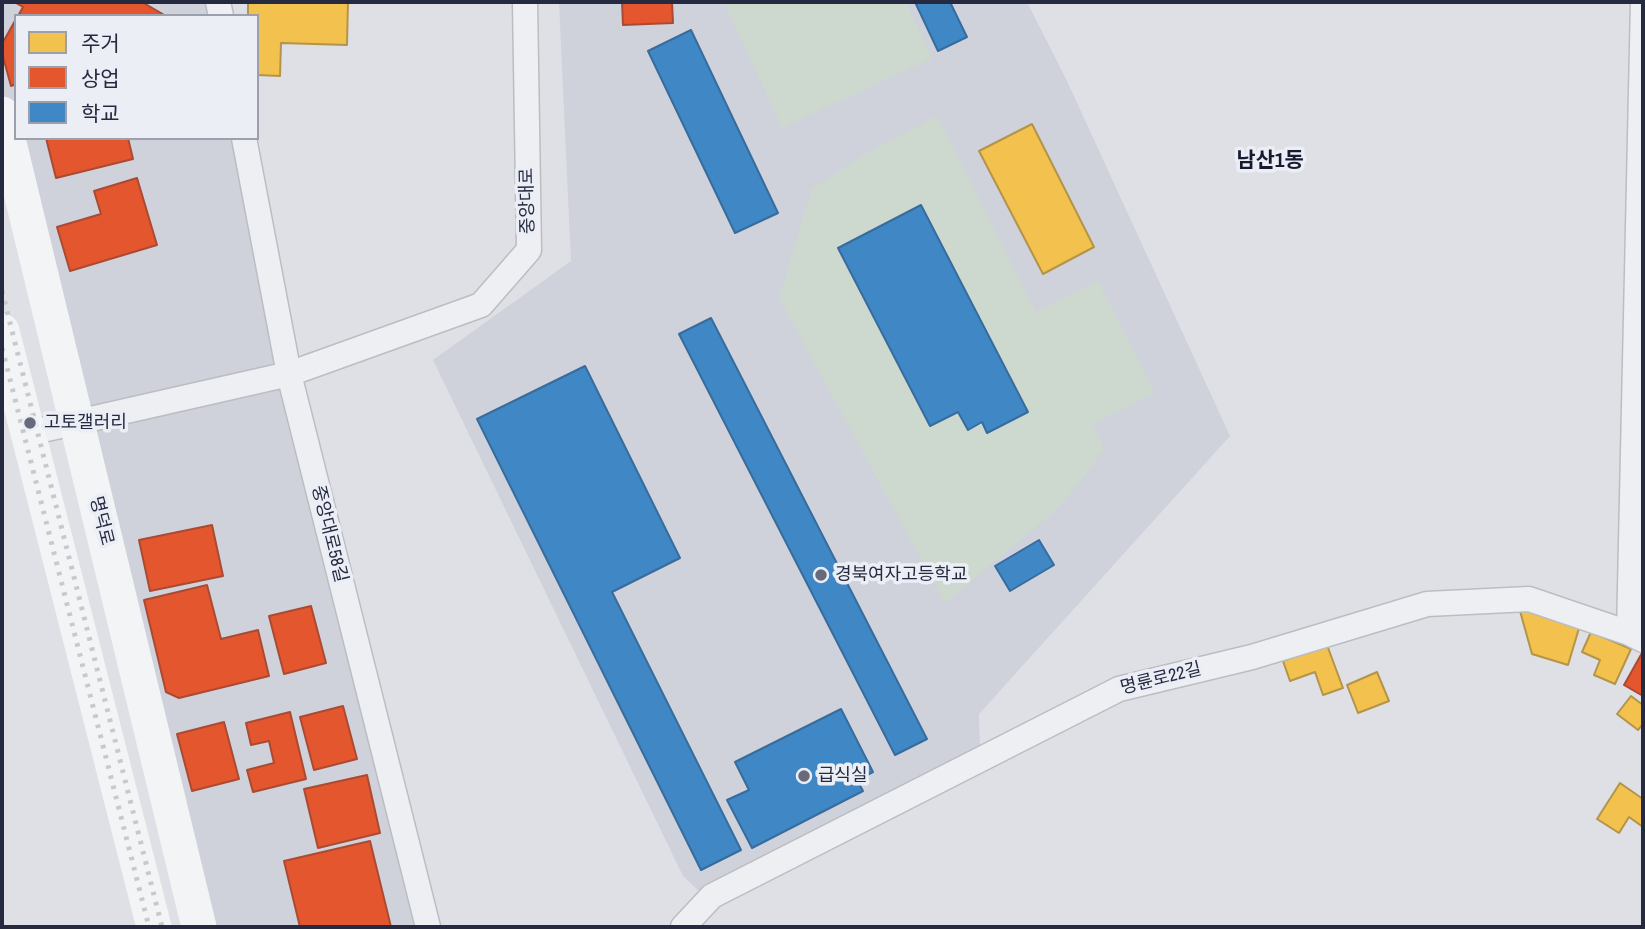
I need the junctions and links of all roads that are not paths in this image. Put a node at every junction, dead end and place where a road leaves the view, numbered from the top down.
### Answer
1 (525, 2) edge
2 (1643, 2) edge
3 (2, 114) edge
4 (244, 140) edge
5 (2, 331) edge
6 (289, 373) junction
7 (77, 422) junction
8 (29, 433) junction
9 (1636, 637) edge
10 (706, 918) edge
11 (154, 927) edge
12 (199, 927) edge
13 (428, 927) edge
14 (683, 927) edge

1 - 6 street, 중앙대로
2 - 9 street
3 - 7 main road, 명덕로
4 - 6 street, 중앙대로58길
5 - 8 main road
6 - 7 street, 중앙대로
6 - 13 street, 중앙대로58길
7 - 8 street, 중앙대로
7 - 12 main road, 명덕로
8 - 11 main road
9 - 10 street, 명륜로22길
10 - 14 street, 명륜로22길

